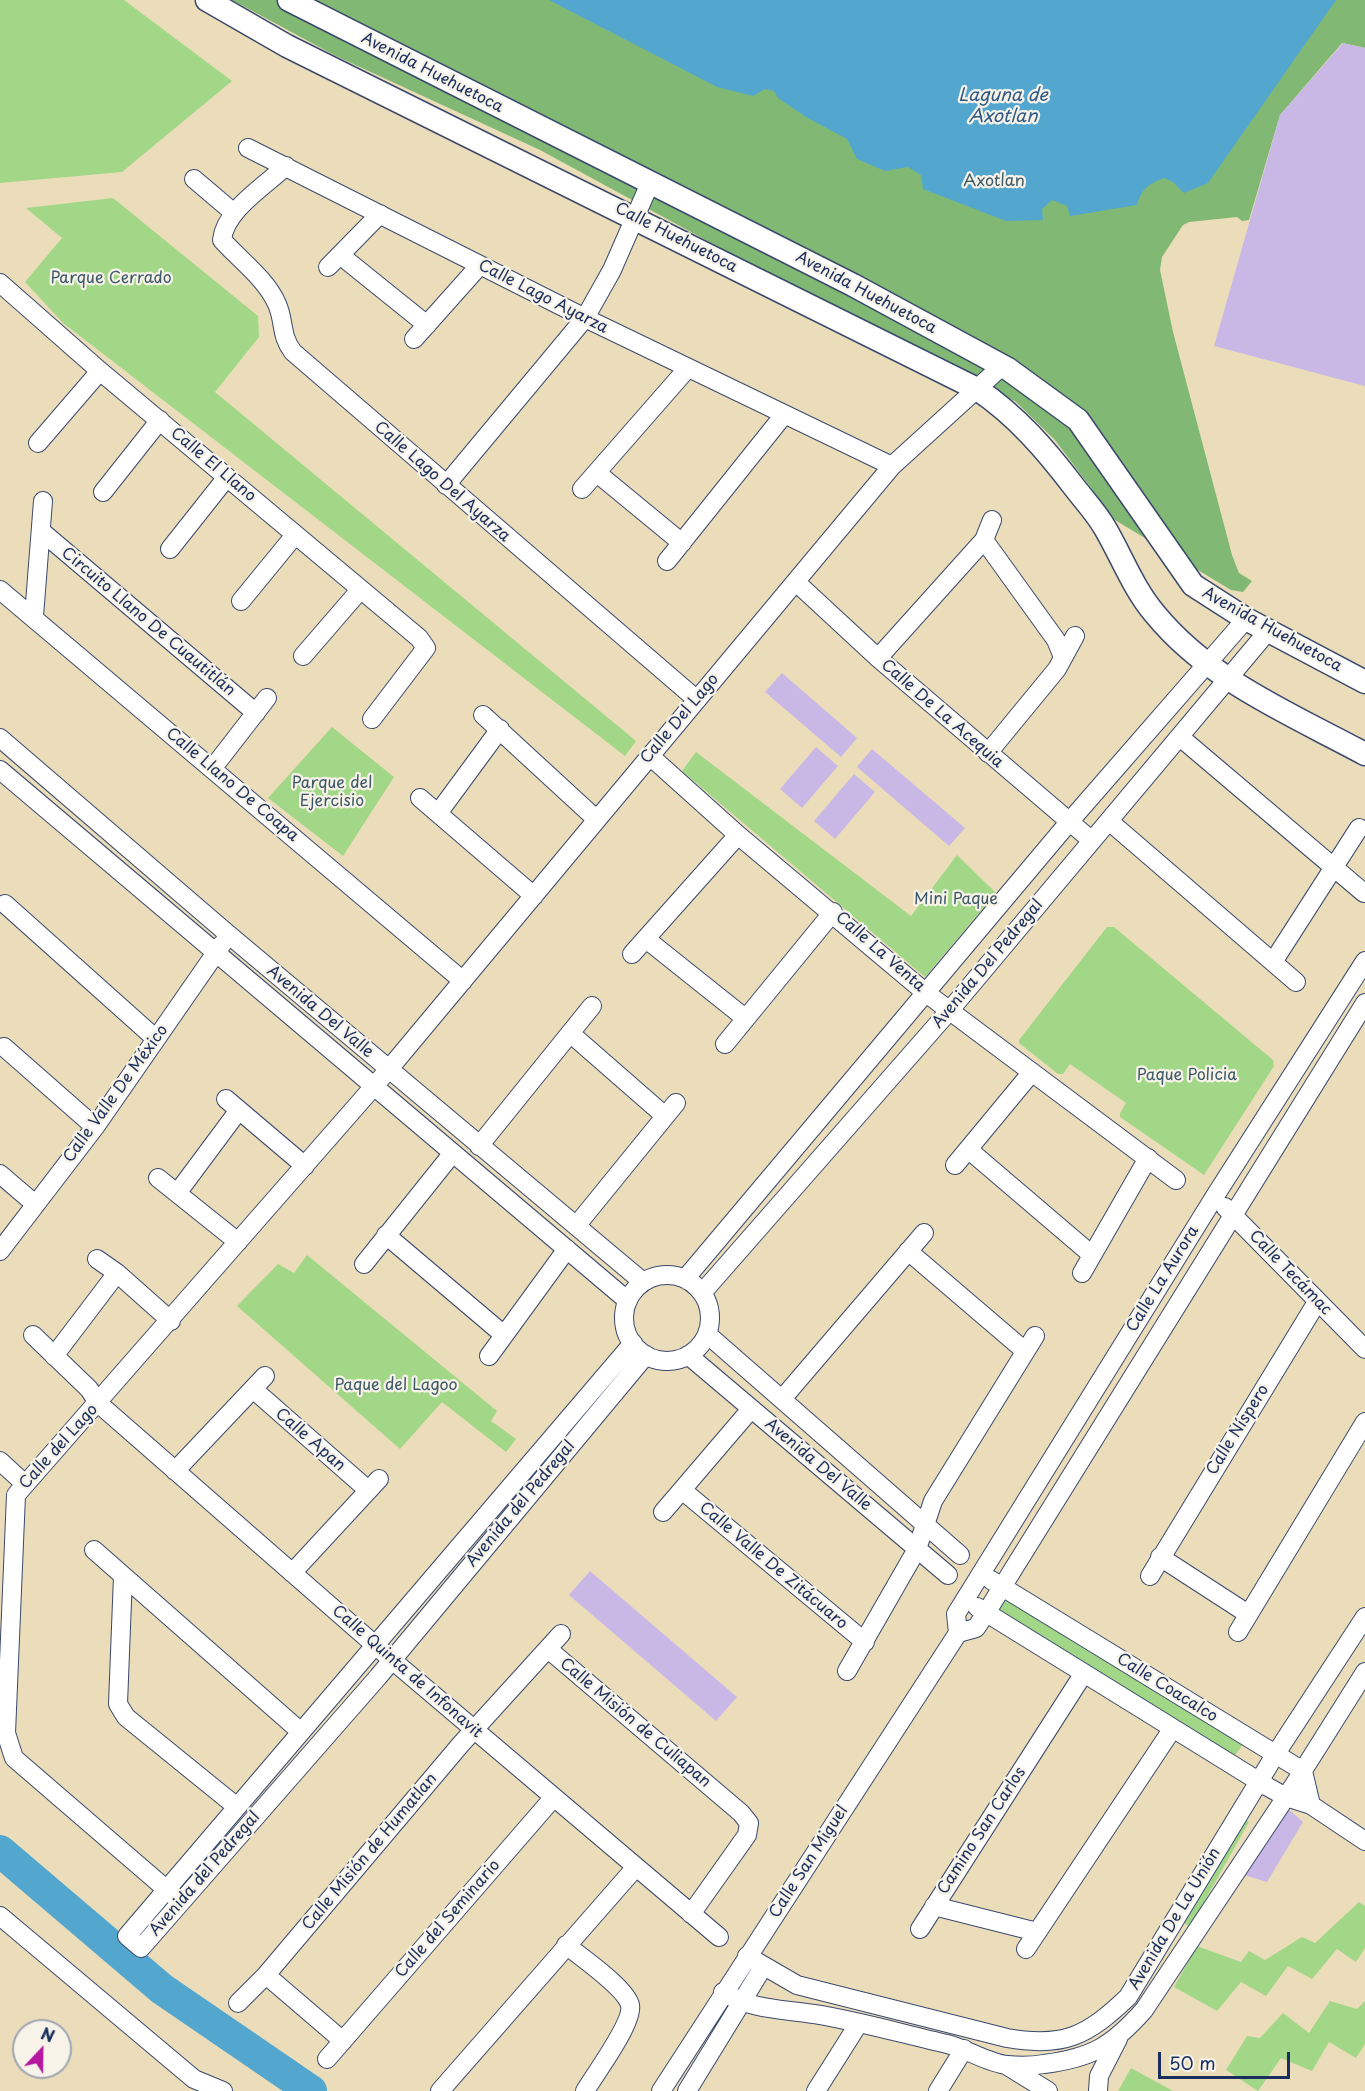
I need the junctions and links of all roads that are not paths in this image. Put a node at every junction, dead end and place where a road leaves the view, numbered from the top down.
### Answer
1 (207, 0) edge
2 (289, 0) edge
3 (248, 148) dead end
4 (286, 166) junction
5 (194, 179) dead end
6 (650, 183) junction
7 (234, 213) junction
8 (380, 214) junction
9 (636, 218) junction
10 (480, 265) junction
11 (0, 283) edge
12 (585, 318) junction
13 (427, 325) junction
14 (414, 339) dead end
15 (1002, 366) junction
16 (687, 369) junction
17 (100, 371) junction
18 (977, 389) junction
19 (783, 416) junction
20 (160, 420) junction
21 (38, 443) dead end
22 (892, 466) junction
23 (597, 473) junction
24 (227, 477) junction
25 (446, 485) junction
26 (582, 489) dead end
27 (103, 492) dead end
28 (43, 501) dead end
29 (992, 520) dead end
30 (41, 531) junction
31 (295, 535) junction
32 (984, 540) junction
33 (682, 543) junction
34 (170, 549) dead end
35 (668, 561) dead end
36 (797, 583) junction
37 (0, 590) edge
38 (360, 590) junction
39 (241, 601) dead end
40 (34, 616) junction
41 (1246, 619) junction
42 (1268, 630) junction
43 (1075, 636) dead end
44 (303, 656) dead end
45 (1063, 657) junction
46 (878, 658) junction
47 (1207, 665) junction
48 (1228, 681) junction
49 (1365, 682) edge
50 (267, 698) dead end
51 (696, 699) junction
52 (256, 713) junction
53 (483, 715) dead end
54 (372, 719) dead end
55 (500, 729) junction
56 (1179, 737) junction
57 (0, 738) edge
58 (988, 753) junction
59 (1365, 754) edge
60 (650, 756) junction
61 (0, 770) edge
62 (212, 770) junction
63 (420, 798) dead end
64 (439, 812) junction
65 (596, 819) junction
66 (1109, 821) junction
67 (1070, 822) junction
68 (1359, 828) dead end
69 (738, 835) junction
70 (1091, 840) junction
71 (1335, 866) junction
72 (1364, 893) edge
73 (534, 896) junction
74 (5, 904) dead end
75 (833, 912) junction
76 (228, 934) junction
77 (646, 939) junction
78 (215, 954) junction
79 (632, 954) dead end
80 (1365, 961) edge
81 (1272, 962) junction
82 (464, 981) junction
83 (1296, 982) dead end
84 (926, 993) junction
85 (1365, 1003) edge
86 (592, 1006) dead end
87 (950, 1010) junction
88 (746, 1018) junction
89 (570, 1033) junction
90 (156, 1040) junction
91 (725, 1044) dead end
92 (4, 1047) dead end
93 (389, 1069) junction
94 (1032, 1072) junction
95 (374, 1087) junction
96 (225, 1098) dead end
97 (240, 1110) junction
98 (95, 1127) junction
99 (479, 1146) junction
100 (969, 1150) junction
101 (452, 1154) junction
102 (1148, 1158) junction
103 (305, 1166) junction
104 (955, 1166) dead end
105 (0, 1174) edge
106 (158, 1178) dead end
107 (1176, 1180) dead end
108 (178, 1192) junction
109 (1215, 1196) junction
110 (35, 1204) junction
111 (1233, 1215) junction
112 (576, 1226) junction
113 (924, 1233) dead end
114 (386, 1235) junction
115 (238, 1242) junction
116 (567, 1249) junction
117 (0, 1251) edge
118 (908, 1251) junction
119 (1092, 1255) junction
120 (97, 1259) dead end
121 (364, 1264) dead end
122 (1082, 1272) dead end
123 (117, 1273) junction
124 (685, 1279) junction
125 (644, 1282) junction
126 (702, 1293) junction
127 (627, 1301) junction
128 (1317, 1302) junction
129 (171, 1321) junction
130 (707, 1334) junction
131 (33, 1335) dead end
132 (504, 1335) junction
133 (1035, 1336) dead end
134 (639, 1349) junction
135 (1365, 1349) edge
136 (1025, 1351) junction
137 (688, 1355) junction
138 (54, 1356) junction
139 (489, 1356) dead end
140 (782, 1399) junction
141 (99, 1403) junction
142 (751, 1409) junction
143 (1365, 1422) edge
144 (0, 1461) edge
145 (175, 1471) junction
146 (25, 1484) junction
147 (682, 1490) junction
148 (663, 1512) dead end
149 (924, 1524) junction
150 (917, 1548) junction
151 (93, 1550) dead end
152 (960, 1555) dead end
153 (1160, 1557) junction
154 (292, 1573) junction
155 (981, 1574) junction
156 (948, 1575) dead end
157 (123, 1576) junction
158 (1149, 1576) dead end
159 (1002, 1586) junction
160 (965, 1599) junction
161 (986, 1612) junction
162 (1248, 1614) junction
163 (1365, 1617) edge
164 (1238, 1632) dead end
165 (958, 1633) junction
166 (561, 1634) dead end
167 (865, 1642) junction
168 (375, 1645) junction
169 (548, 1649) junction
170 (391, 1659) junction
171 (847, 1671) dead end
172 (1365, 1672) edge
173 (1084, 1673) junction
174 (1173, 1728) junction
175 (475, 1730) junction
176 (301, 1732) junction
177 (1275, 1755) junction
178 (1303, 1771) junction
179 (1259, 1782) junction
180 (554, 1797) junction
181 (1286, 1797) junction
182 (1311, 1804) junction
183 (237, 1807) junction
184 (1365, 1841) edge
185 (636, 1868) junction
186 (167, 1889) junction
187 (181, 1902) junction
188 (934, 1906) junction
189 (691, 1914) junction
190 (0, 1916) edge
191 (920, 1929) dead end
192 (1038, 1932) junction
193 (719, 1937) dead end
194 (566, 1944) junction
195 (1026, 1950) dead end
196 (747, 1956) junction
197 (764, 1967) junction
198 (266, 1976) junction
199 (723, 1992) junction
200 (741, 2002) junction
201 (238, 2003) dead end
202 (859, 2023) junction
203 (1118, 2039) junction
204 (343, 2041) junction
205 (964, 2049) junction
206 (327, 2059) dead end
207 (1005, 2065) junction
208 (190, 2085) edge
209 (223, 2091) edge
210 (440, 2091) edge
211 (585, 2091) edge
212 (661, 2091) edge
213 (687, 2091) edge
214 (816, 2091) edge
215 (938, 2091) edge
216 (1047, 2091) edge
217 (1098, 2091) edge

1 - 9 main road, Calle Huehuetoca
2 - 6 main road, Avenida Huehuetoca
3 - 4 street, Calle Lago Ayarza
4 - 7 street
4 - 8 street, Calle Lago Ayarza
5 - 7 street
6 - 9 street
6 - 15 main road, Avenida Huehuetoca
7 - 25 street, Calle Lago Del Ayarza
8 - 10 street, Calle Lago Ayarza
8 - 13 street
9 - 12 street
9 - 18 main road, Calle Huehuetoca
10 - 12 street, Calle Lago Ayarza
10 - 13 street
11 - 17 street, Calle El Llano
12 - 16 street, Calle Lago Ayarza
12 - 25 street
13 - 14 street
15 - 18 street, Calle Del Lago
15 - 41 main road, Avenida Huehuetoca
16 - 19 street, Calle Lago Ayarza
16 - 23 street
17 - 20 street, Calle El Llano
17 - 21 street
18 - 22 street, Calle Del Lago
18 - 47 main road, Calle Huehuetoca
19 - 22 street, Calle Lago Ayarza
19 - 33 street
20 - 24 street, Calle El Llano
20 - 27 street
22 - 36 street, Calle Del Lago
23 - 26 street
23 - 33 street
24 - 31 street, Calle El Llano
24 - 34 street
25 - 51 street, Calle Lago Del Ayarza
28 - 30 street, Circuito Llano De Cuautitlán
29 - 32 street
30 - 40 street, Circuito Llano De Cuautitlán
30 - 52 street, Circuito Llano De Cuautitlán
31 - 38 street, Calle El Llano
31 - 39 street
32 - 45 street
32 - 46 street
33 - 35 street
36 - 46 street, Calle De La Acequia
36 - 51 street, Calle Del Lago
37 - 40 street, Calle Llano De Coapa
38 - 44 street
38 - 54 street, Calle El Llano
40 - 62 street, Calle Llano De Coapa
41 - 42 main road, Avenida Huehuetoca
41 - 47 street, Avenida Del Pedregal
42 - 48 street, Avenida Del Pedregal
42 - 49 main road, Avenida Huehuetoca
43 - 45 street
45 - 58 street
46 - 58 street, Calle De La Acequia
47 - 48 main road
47 - 67 street, Avenida Del Pedregal
48 - 56 street, Avenida Del Pedregal
48 - 59 main road
50 - 52 street
51 - 60 street, Calle Del Lago
52 - 62 street
53 - 55 street
55 - 64 street
55 - 65 street
56 - 66 street, Avenida Del Pedregal
56 - 71 street
57 - 76 street, Avenida Del Valle
58 - 67 street, Calle De La Acequia
60 - 65 street, Calle Del Lago
60 - 69 street, Calle La Venta
61 - 78 street, Avenida Del Valle
62 - 82 street, Calle Llano De Coapa
63 - 64 street
64 - 73 street
65 - 73 street, Calle Del Lago
66 - 70 street, Avenida Del Pedregal
66 - 81 street
67 - 70 street, Calle De La Acequia
67 - 84 street, Avenida Del Pedregal
68 - 71 street
69 - 75 street, Calle La Venta
69 - 77 street
70 - 87 street, Avenida Del Pedregal
71 - 72 street
71 - 81 street
73 - 82 street, Calle Del Lago
74 - 90 street
75 - 84 street, Calle La Venta
75 - 88 street
76 - 78 street, Calle Valle De México
76 - 93 street, Avenida Del Valle
77 - 79 street
77 - 88 street
78 - 90 street, Calle Valle De México
78 - 95 street, Avenida Del Valle
80 - 109 street, Calle La Aurora
81 - 83 street
82 - 93 street, Calle Del Lago
84 - 87 street, Calle La Venta
84 - 124 street, Avenida Del Pedregal
85 - 111 street, Calle La Aurora
86 - 89 street
87 - 94 street, Calle La Venta
87 - 126 street, Avenida Del Pedregal
88 - 91 street
89 - 99 street
89 - 112 street
90 - 98 street, Calle Valle De México
92 - 98 street
93 - 95 street, Calle Del Lago
93 - 99 street, Avenida Del Valle
94 - 100 street
94 - 102 street, Calle La Venta
95 - 101 street, Avenida Del Valle
95 - 103 street, Calle del Lago
96 - 97 street
97 - 103 street
97 - 108 street
98 - 110 street, Calle Valle De México
99 - 112 street, Avenida Del Valle
100 - 104 street
100 - 119 street
101 - 114 street
101 - 116 street, Avenida Del Valle
102 - 107 street, Calle La Venta
102 - 119 street
103 - 115 street, Calle del Lago
105 - 110 street
106 - 108 street
108 - 115 street
109 - 111 street, Calle Tecámac
109 - 155 street, Calle La Aurora
110 - 117 street, Calle Valle De México
111 - 128 street, Calle Tecámac
111 - 159 street, Calle La Aurora
112 - 125 street, Avenida Del Valle
113 - 118 street
114 - 121 street
114 - 132 street
115 - 129 street, Calle del Lago
116 - 127 street, Avenida Del Valle
116 - 132 street
118 - 136 street
118 - 140 street
119 - 122 street
120 - 123 street
123 - 129 street
123 - 138 street
124 - 125 street
124 - 126 street
125 - 127 street
126 - 130 street
127 - 134 street
128 - 135 street, Calle Tecámac
128 - 153 street, Calle Níspero
129 - 141 street, Calle del Lago
130 - 137 street
130 - 140 street, Avenida Del Valle
131 - 138 street, Calle Quinta de Infonavit
132 - 139 street
133 - 136 street, Calle Valle De Zitácuaro
134 - 137 street
134 - 168 street, Avenida del Pedregal
134 - 170 street, Avenida del Pedregal
136 - 149 street, Calle Valle De Zitácuaro
137 - 142 street, Avenida Del Valle
138 - 141 street, Calle Quinta de Infonavit
140 - 149 street, Avenida Del Valle
141 - 145 street, Calle Quinta de Infonavit
141 - 146 street, Calle del Lago
142 - 147 street
142 - 150 street, Avenida Del Valle
143 - 162 street
144 - 146 street
145 - 154 street, Calle Quinta de Infonavit
145 - 154 street, Calle Apan
146 - 186 street, Calle del Lago
147 - 148 street
147 - 167 street, Calle Valle De Zitácuaro
149 - 150 street, Calle Valle De Zitácuaro
149 - 152 street, Avenida Del Valle
150 - 156 street, Avenida Del Valle
150 - 167 street, Calle Valle De Zitácuaro
151 - 157 street
153 - 158 street, Calle Níspero
153 - 162 street
154 - 168 street, Calle Quinta de Infonavit
155 - 159 street, Calle Coacalco
155 - 160 street, Calle La Aurora
157 - 176 street
157 - 183 street
159 - 161 street, Calle La Aurora
159 - 177 street, Calle Coacalco
160 - 161 street, Calle Coacalco
160 - 165 street, Calle San Miguel
161 - 165 street, Calle San Miguel
161 - 173 street, Calle Coacalco
162 - 164 street
163 - 177 street, Avenida De La Unión
165 - 196 street, Calle San Miguel
166 - 169 street
167 - 171 street, Calle Valle De Zitácuaro
168 - 170 street, Calle Quinta de Infonavit
168 - 176 street, Avenida del Pedregal
169 - 175 street, Calle Misión de Culiapan
169 - 189 street, Calle Misión de Culiapan
170 - 175 street, Calle Quinta de Infonavit
170 - 187 street, Avenida del Pedregal
172 - 178 street, Avenida De La Unión
173 - 174 street, Calle Coacalco
173 - 188 street, Camino San Carlos
174 - 179 street, Calle Coacalco
174 - 192 street
175 - 180 street, Calle Quinta de Infonavit
175 - 198 street, Calle Misión de Humatlan
176 - 183 street, Avenida del Pedregal
177 - 178 street, Calle Coacalco
177 - 179 street, Avenida De La Unión
178 - 181 street, Avenida De La Unión
178 - 182 street
179 - 181 street, Calle Coacalco
179 - 197 street, Avenida De La Unión
180 - 185 street, Calle Quinta de Infonavit
180 - 204 street, Calle del Seminario
181 - 182 street, Calle Coacalco
181 - 203 street, Avenida De La Unión
182 - 184 street, Calle Coacalco
183 - 186 street, Avenida del Pedregal
185 - 189 street, Calle Quinta de Infonavit
185 - 194 street
186 - 187 street, Calle del Lago
186 - 187 street, Avenida del Pedregal
188 - 191 street
188 - 192 street, Camino San Carlos
189 - 193 street, Calle Quinta de Infonavit
190 - 208 street
192 - 195 street
194 - 210 street
194 - 211 street
196 - 197 street, Avenida De La Unión
196 - 199 street, Calle San Miguel
197 - 200 street
198 - 201 street, Calle Misión de Humatlan
198 - 204 street
199 - 200 street, Avenida De La Unión
199 - 212 street, Calle San Miguel
200 - 202 street, Avenida De La Unión
200 - 213 street
202 - 205 street, Avenida De La Unión
202 - 214 street
203 - 207 street, Avenida De La Unión
203 - 217 street
204 - 206 street, Calle del Seminario
205 - 207 street, Avenida De La Unión
205 - 215 street
207 - 216 street
208 - 209 street

